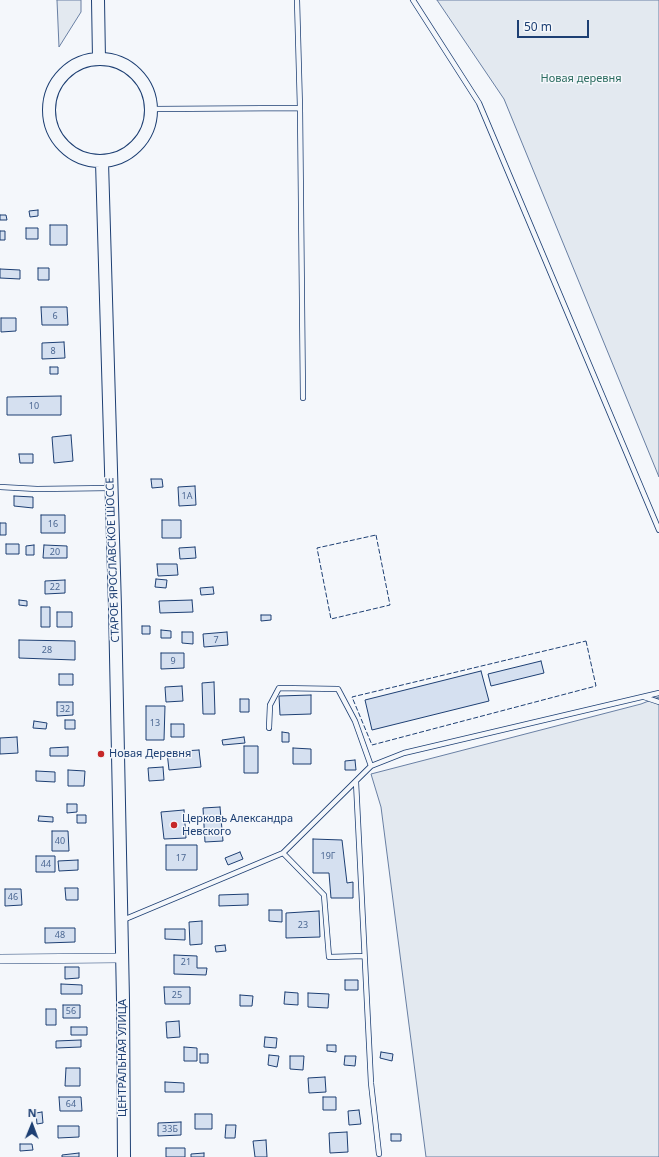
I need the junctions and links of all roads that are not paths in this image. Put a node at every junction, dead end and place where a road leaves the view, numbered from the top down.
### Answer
1 (98, 0) edge
2 (297, 0) edge
3 (413, 0) edge
4 (99, 59) junction
5 (300, 108) junction
6 (152, 109) junction
7 (102, 162) junction
8 (303, 398) dead end
9 (0, 487) edge
10 (111, 488) junction
11 (659, 530) edge
12 (659, 693) edge
13 (644, 697) junction
14 (659, 702) edge
15 (269, 728) dead end
16 (371, 766) junction
17 (356, 782) junction
18 (283, 853) junction
19 (121, 921) junction
20 (364, 956) junction
21 (122, 958) junction
22 (0, 959) edge
23 (379, 1154) dead end
24 (124, 1157) edge

1 - 4 main road
2 - 5 lane
3 - 11 lane
4 - 6 main road
4 - 7 main road
5 - 6 lane
5 - 8 lane
6 - 7 main road
7 - 10 main road, СТАРОЕ ЯРОСЛАВСКОЕ ШОССЕ
9 - 10 lane
10 - 19 main road, СТАРОЕ ЯРОСЛАВСКОЕ ШОССЕ
12 - 13 lane
13 - 14 lane
13 - 16 lane
15 - 16 lane
16 - 17 lane
17 - 18 lane
17 - 20 lane
18 - 19 lane
18 - 20 lane
19 - 21 main road, СТАРОЕ ЯРОСЛАВСКОЕ ШОССЕ
20 - 23 lane
21 - 22 street
21 - 24 main road, ЦЕНТРАЛЬНАЯ УЛИЦА

